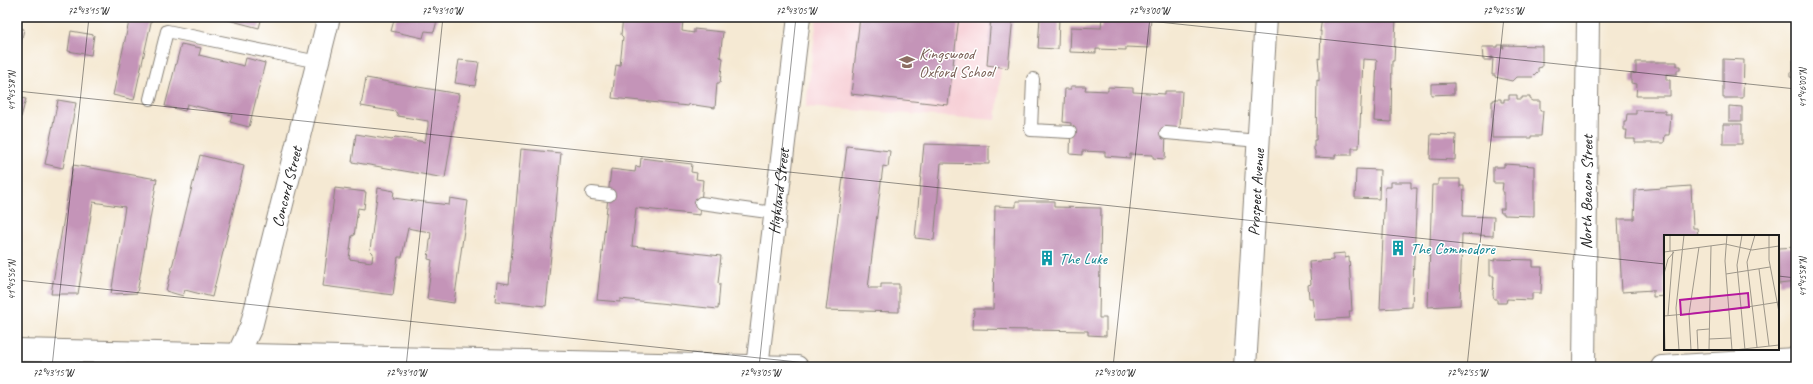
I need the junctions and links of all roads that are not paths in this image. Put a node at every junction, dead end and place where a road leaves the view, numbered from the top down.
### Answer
1 (329, 17) edge
2 (799, 17) edge
3 (1266, 17) edge
4 (1588, 17) edge
5 (318, 62) junction
6 (1033, 79) dead end
7 (150, 98) dead end
8 (1070, 132) dead end
9 (1166, 133) dead end
10 (1258, 141) junction
11 (592, 193) dead end
12 (609, 195) dead end
13 (701, 203) dead end
14 (775, 213) junction
15 (17, 350) edge
16 (1796, 359) edge
17 (236, 361) edge
18 (757, 366) edge
19 (797, 367) edge
20 (1245, 367) edge
21 (1584, 367) edge
22 (1662, 367) edge

1 - 5 main road, Concord Street
2 - 14 main road, Highland Street
3 - 10 main road, Prospect Avenue
4 - 21 main road, North Beacon Street
5 - 7 lane
5 - 17 main road, Concord Street
6 - 8 lane
9 - 10 lane
10 - 20 main road, Prospect Avenue
11 - 12 lane
13 - 14 lane
14 - 18 main road, Highland Street
15 - 17 main road
16 - 22 main road
17 - 18 main road
18 - 19 main road

